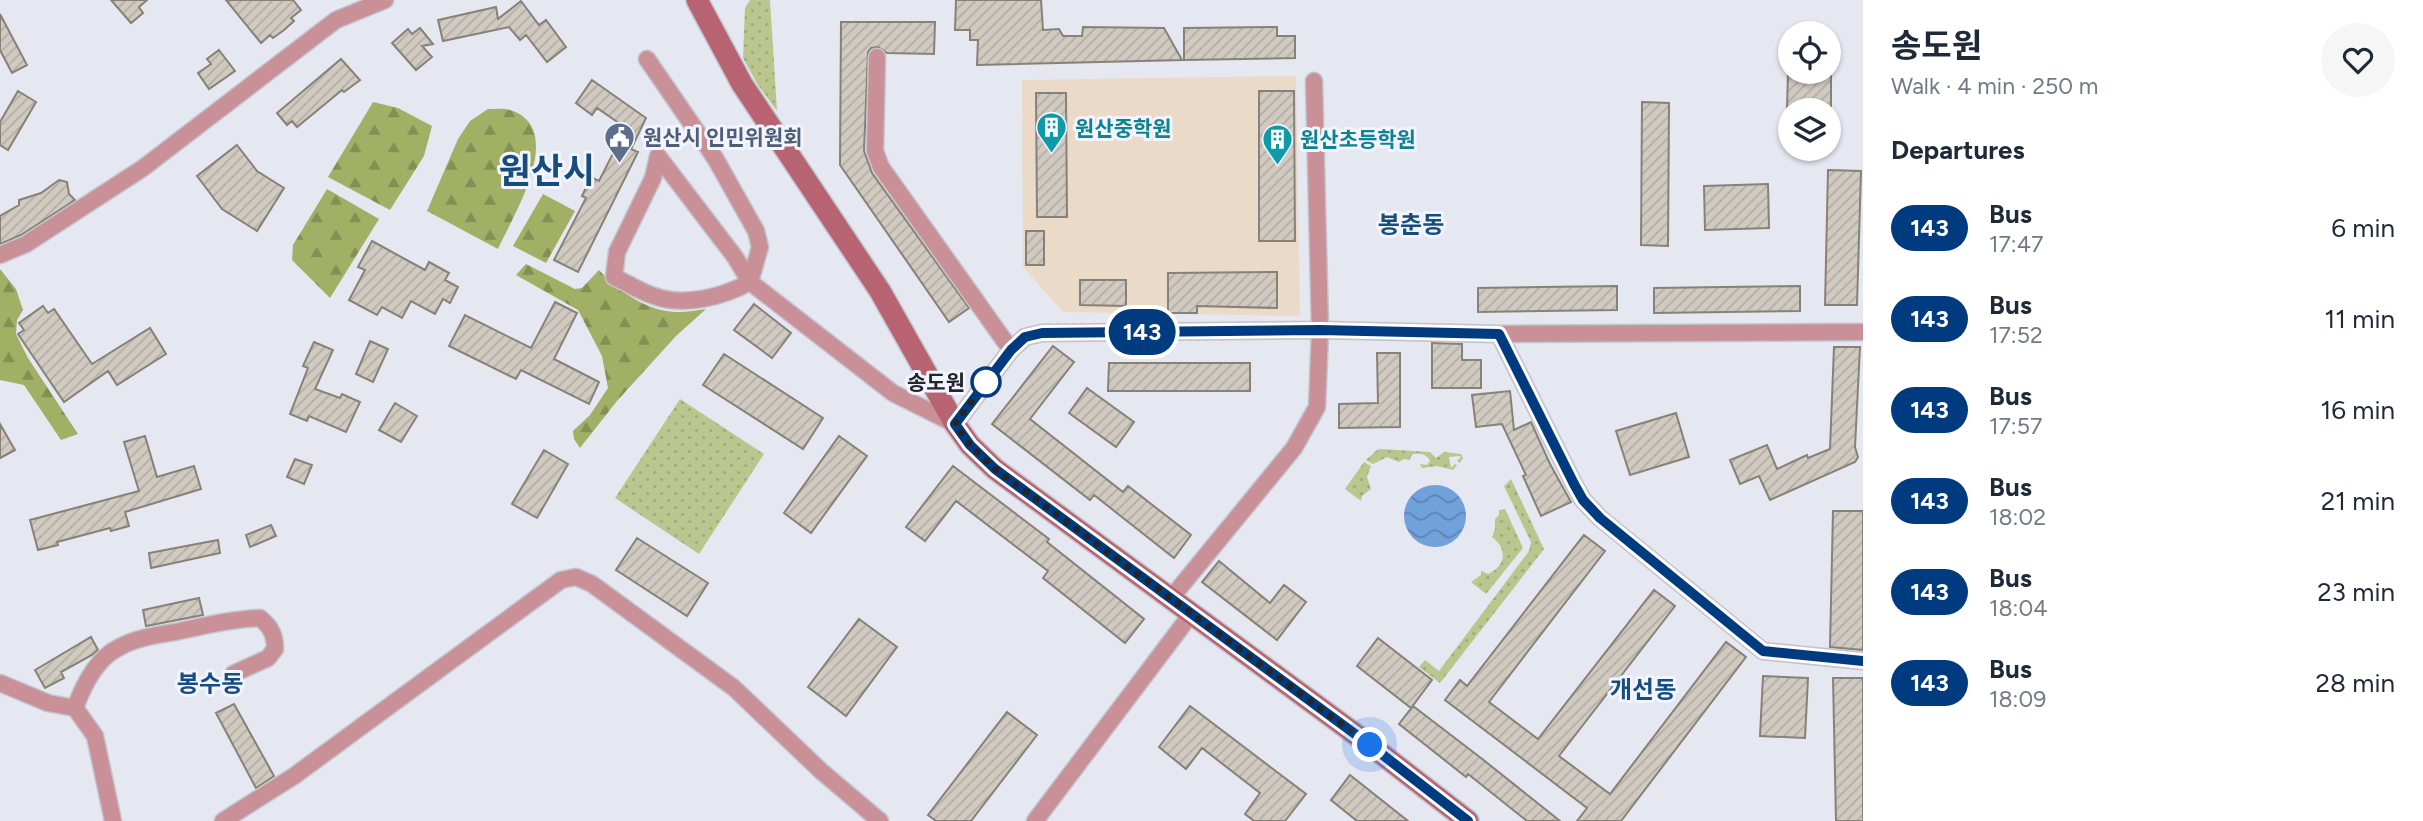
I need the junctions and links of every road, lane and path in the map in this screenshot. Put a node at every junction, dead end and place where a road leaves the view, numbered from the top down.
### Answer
1 (385, 0) edge
2 (697, 0) edge
3 (877, 57) dead end
4 (648, 59) dead end
5 (1314, 81) dead end
6 (0, 255) edge
7 (750, 282) junction
8 (1320, 330) junction
9 (1863, 332) edge
10 (1499, 334) junction
11 (1011, 350) junction
12 (955, 424) junction
13 (1172, 597) junction
14 (1192, 613) junction
15 (1863, 661) edge
16 (233, 674) dead end
17 (0, 683) edge
18 (75, 708) junction
19 (113, 821) edge
20 (223, 821) edge
21 (880, 821) edge
22 (1035, 821) edge
23 (1468, 821) edge

1 - 6 street
2 - 12 main road
3 - 11 street
4 - 7 street
5 - 8 street
7 - 7 street
7 - 12 street
8 - 10 street
8 - 11 street
8 - 13 street
9 - 10 street
10 - 15 street
11 - 12 street
12 - 13 main road
13 - 14 main road
14 - 22 street
14 - 23 main road
16 - 18 street
17 - 18 street
18 - 19 street
20 - 21 street

